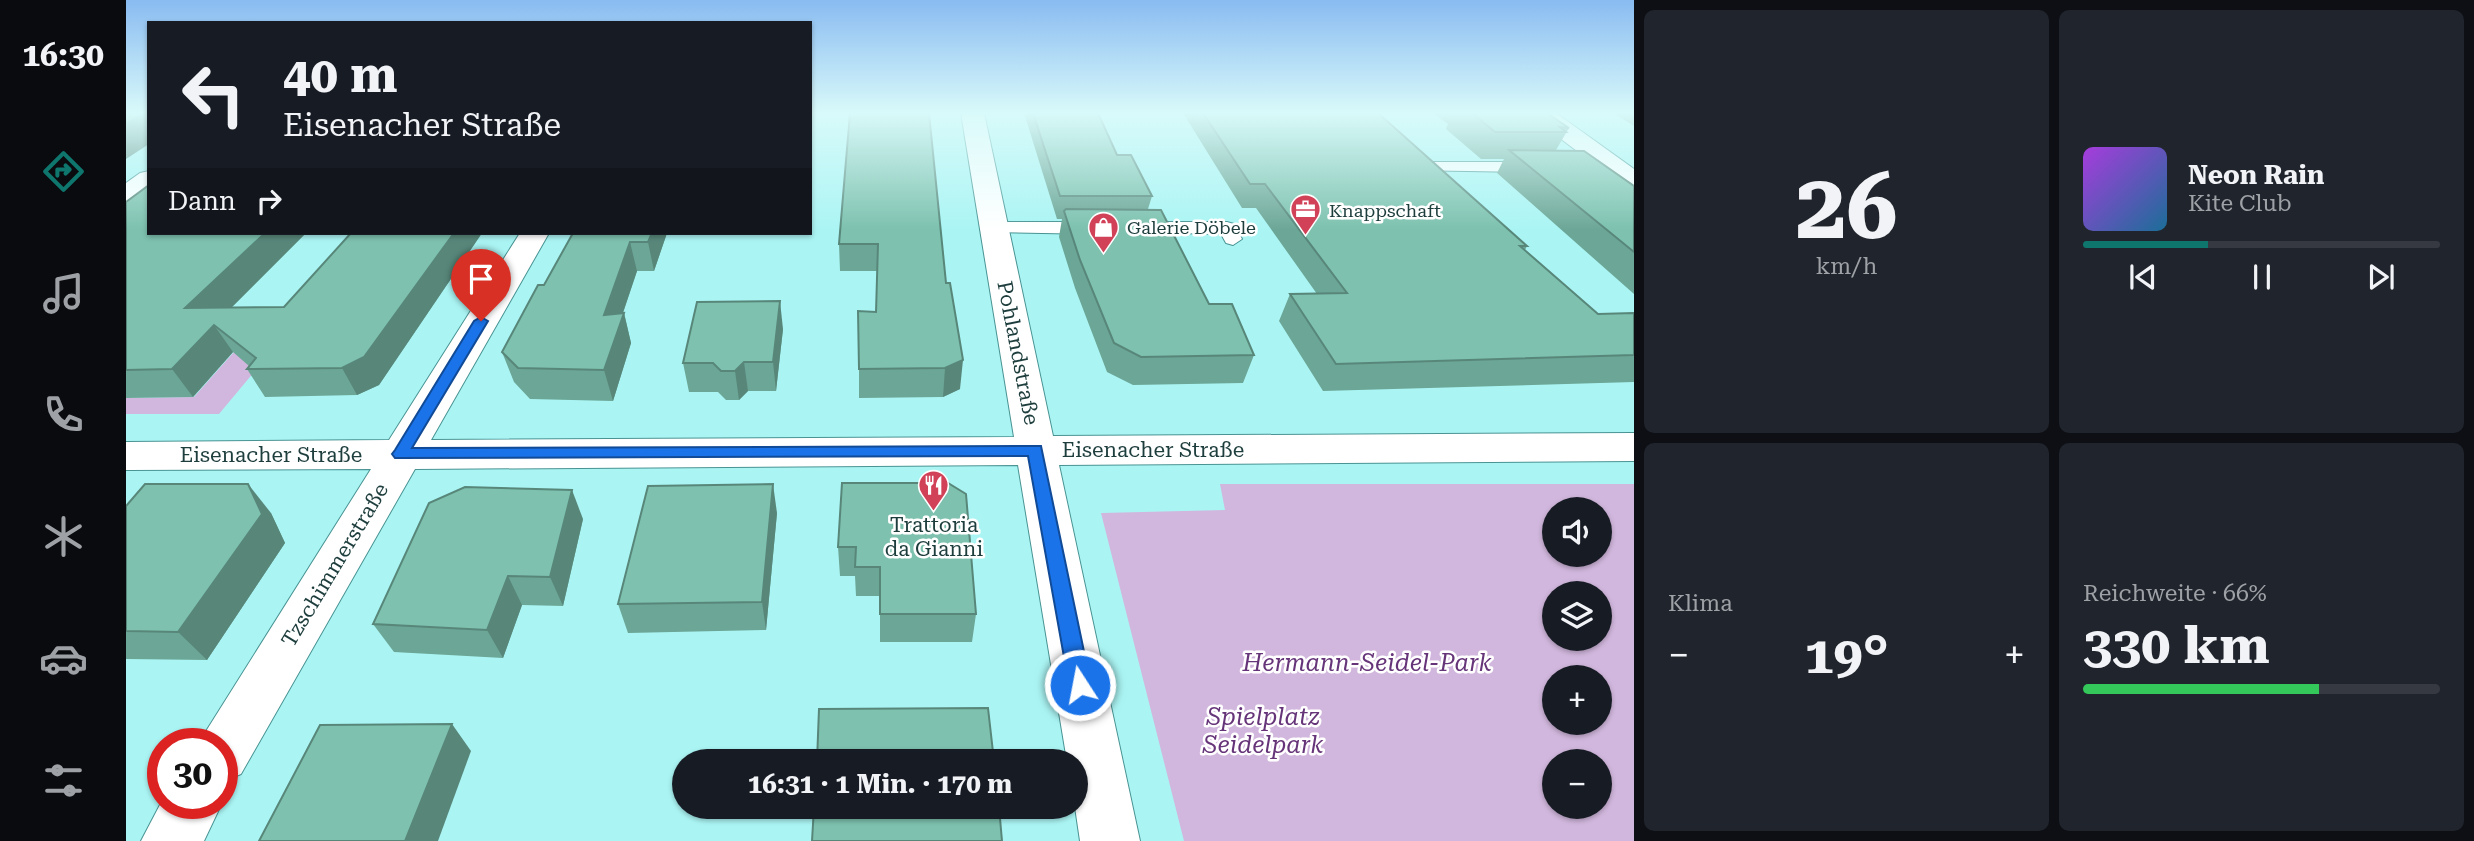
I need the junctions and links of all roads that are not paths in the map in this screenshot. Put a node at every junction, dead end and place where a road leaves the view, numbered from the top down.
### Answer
1 (980, 152) edge
2 (1589, 152) edge
3 (1413, 167) edge
4 (1551, 167) edge
5 (1613, 172) edge
6 (147, 180) edge
7 (126, 196) edge
8 (994, 228) junction
9 (533, 235) edge
10 (1233, 239) dead end
11 (1634, 447) edge
12 (1036, 450) junction
13 (401, 454) junction
14 (126, 456) edge
15 (238, 728) edge
16 (184, 819) edge
17 (171, 841) edge
18 (1110, 841) edge

1 - 8 street, Pohlandstraße
2 - 5 street
3 - 4 lane
6 - 7 street
8 - 10 lane
8 - 12 street, Pohlandstraße
9 - 13 street, Tzschimmerstraße
11 - 12 street, Eisenacher Straße
12 - 13 street, Eisenacher Straße
12 - 18 street, Pohlandstraße
13 - 14 street, Eisenacher Straße
13 - 15 street, Tzschimmerstraße
16 - 17 street

